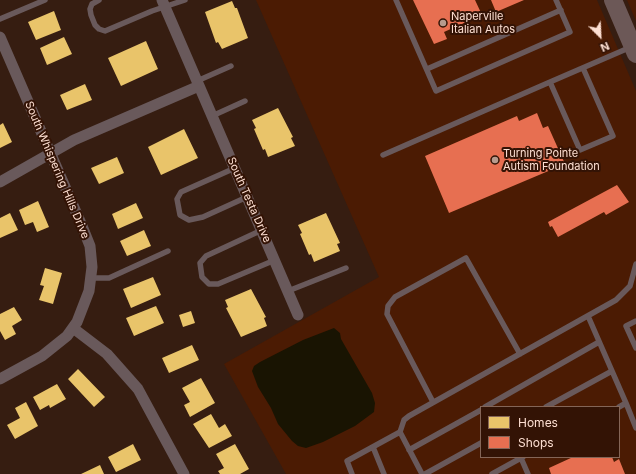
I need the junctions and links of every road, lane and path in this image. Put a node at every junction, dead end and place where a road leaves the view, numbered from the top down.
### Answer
1 (45, 0) edge
2 (99, 0) edge
3 (185, 0) edge
4 (396, 0) edge
5 (556, 0) edge
6 (613, 0) edge
7 (163, 4) edge
8 (561, 10) junction
9 (0, 19) edge
10 (0, 37) edge
11 (635, 48) edge
12 (231, 66) dead end
13 (583, 68) junction
14 (427, 69) junction
15 (550, 82) junction
16 (198, 83) junction
17 (245, 101) dead end
18 (212, 116) junction
19 (50, 153) junction
20 (383, 155) dead end
21 (235, 168) junction
22 (0, 182) edge
23 (247, 197) junction
24 (262, 230) junction
25 (168, 250) dead end
26 (275, 260) junction
27 (636, 264) edge
28 (346, 268) dead end
29 (91, 278) junction
30 (288, 291) junction
31 (298, 315) dead end
32 (588, 316) junction
33 (636, 321) edge
34 (73, 328) junction
35 (599, 342) junction
36 (636, 348) edge
37 (520, 354) junction
38 (612, 371) junction
39 (0, 379) edge
40 (433, 402) junction
41 (626, 404) junction
42 (488, 406) edge
43 (548, 406) edge
44 (620, 407) edge
45 (480, 411) edge
46 (636, 428) edge
47 (400, 432) junction
48 (480, 444) edge
49 (373, 447) junction
50 (409, 450) junction
51 (520, 458) edge
52 (522, 458) edge
53 (181, 473) edge
54 (352, 474) edge
55 (384, 474) edge
56 (422, 474) edge
57 (425, 474) edge
58 (492, 474) edge
59 (528, 474) edge

1 - 9 lane
2 - 7 lane
3 - 7 lane
4 - 14 lane
5 - 8 lane
6 - 11 main road
7 - 16 street, South Testa Drive
8 - 14 lane
8 - 14 lane
10 - 19 street, South Whispering Hills Drive
11 - 13 lane
12 - 16 lane
13 - 15 lane
13 - 15 lane
15 - 20 lane
16 - 18 street, South Testa Drive
16 - 19 street
17 - 18 lane
18 - 21 street, South Testa Drive
19 - 22 street
19 - 29 street, South Whispering Hills Drive
21 - 23 street, South Testa Drive
21 - 23 lane
23 - 24 street, South Testa Drive
24 - 26 street, South Testa Drive
24 - 26 lane
25 - 29 lane
26 - 30 street, South Testa Drive
27 - 32 lane
28 - 30 lane
29 - 34 street, South Whispering Hills Drive
30 - 31 street, South Testa Drive
32 - 35 lane
32 - 37 lane
33 - 36 lane
34 - 39 street, South Whispering Hills Drive
34 - 53 street
35 - 38 lane
35 - 42 lane
37 - 40 lane
37 - 40 lane
38 - 41 lane
38 - 43 lane
40 - 47 lane
41 - 44 lane
41 - 46 lane
45 - 50 lane
47 - 49 lane
47 - 50 lane
48 - 57 lane
49 - 54 lane
49 - 55 lane
50 - 56 lane
51 - 58 lane
52 - 59 lane

